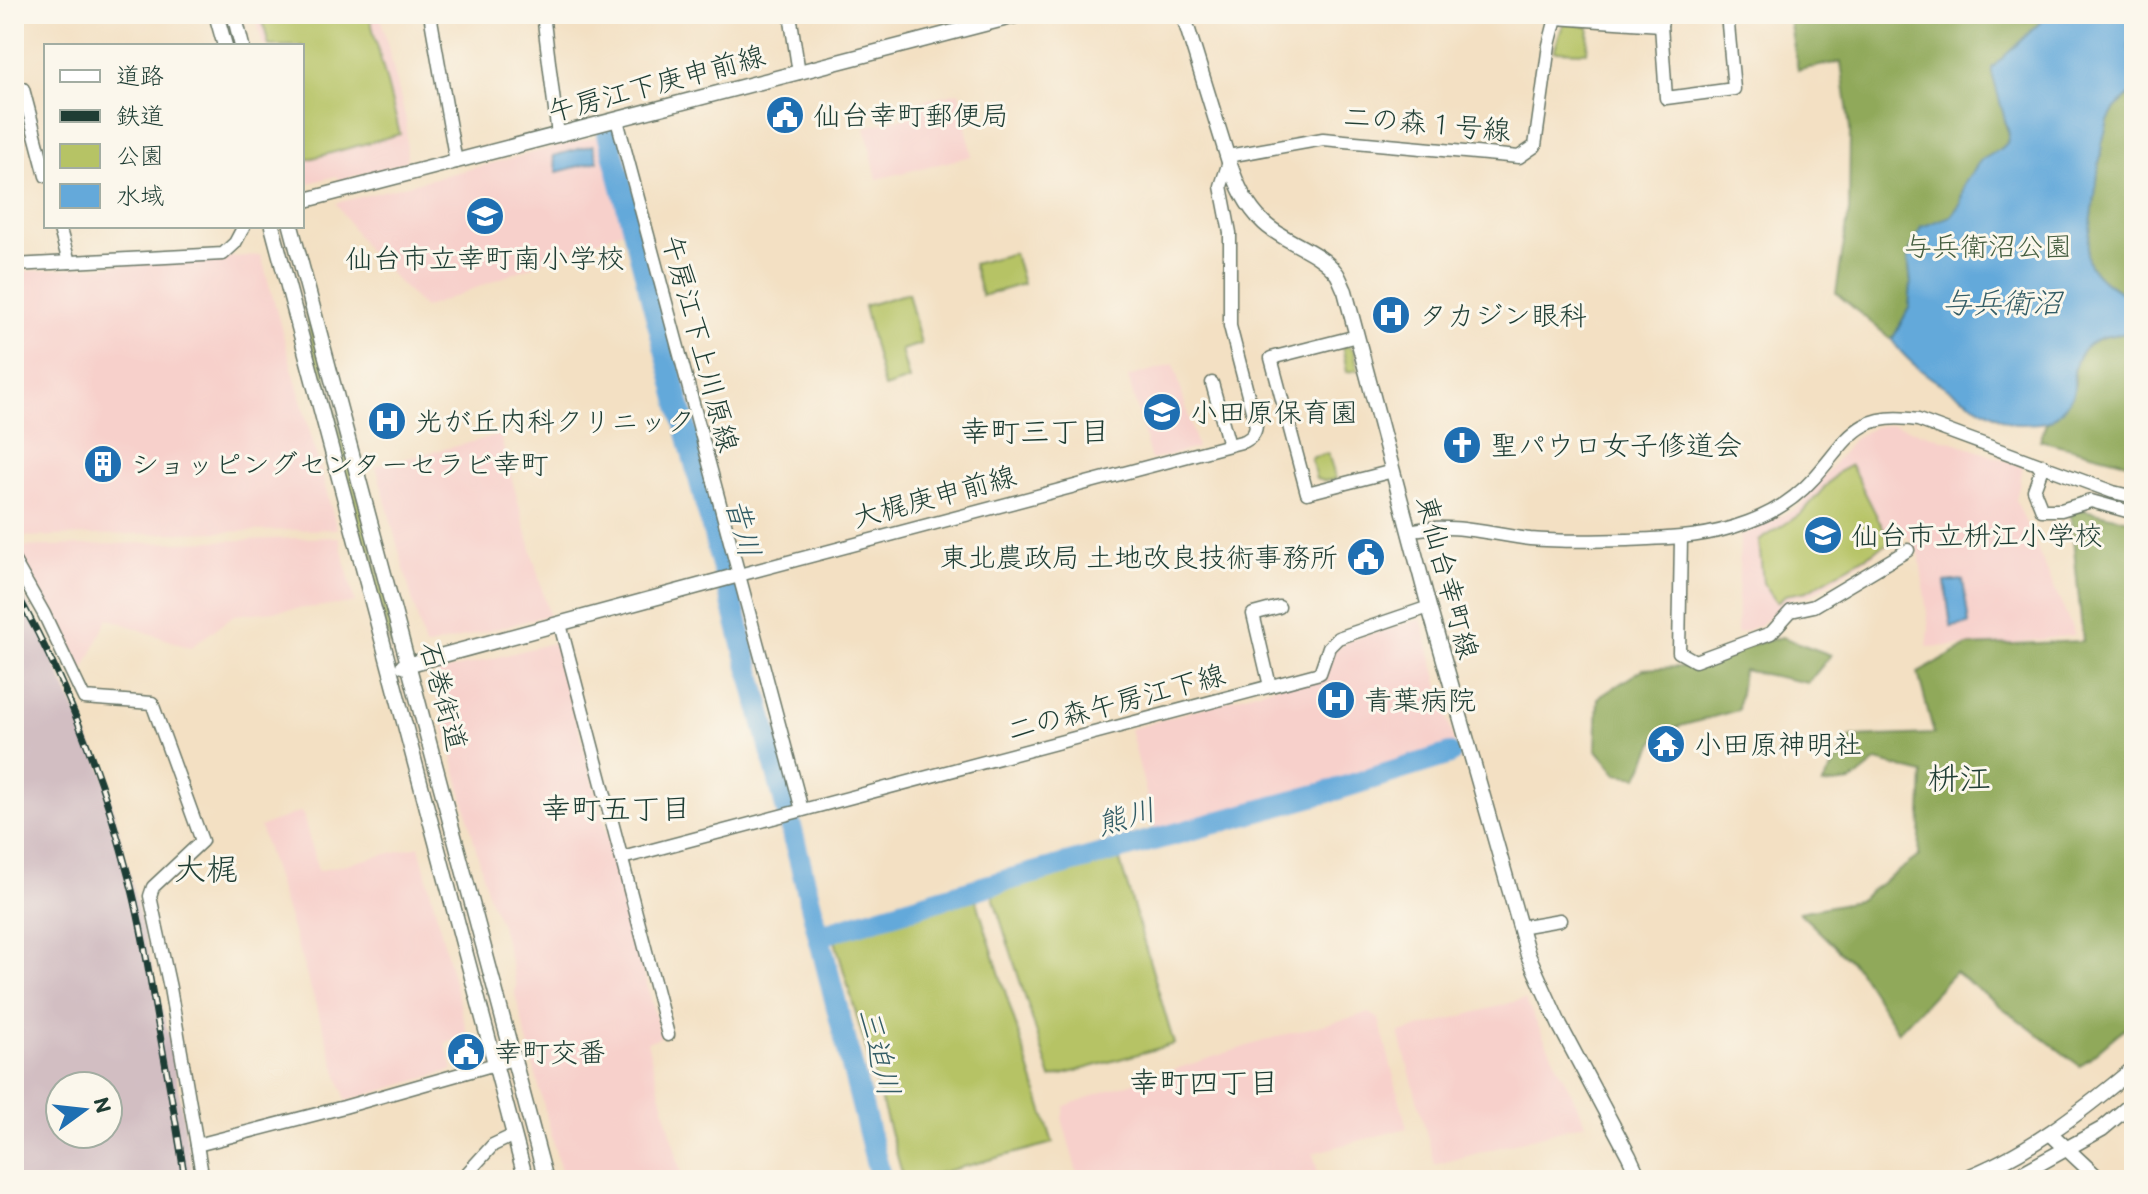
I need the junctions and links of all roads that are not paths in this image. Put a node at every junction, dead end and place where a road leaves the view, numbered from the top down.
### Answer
1 (216, 14) edge
2 (234, 14) edge
3 (430, 14) edge
4 (543, 14) edge
5 (790, 14) edge
6 (1023, 14) edge
7 (1183, 14) edge
8 (1727, 14) edge
9 (1556, 16) edge
10 (1663, 20) edge
11 (224, 44) edge
12 (242, 44) edge
13 (799, 73) junction
14 (23, 89) dead end
15 (617, 120) junction
16 (558, 135) junction
17 (1228, 159) junction
18 (456, 162) junction
19 (44, 168) edge
20 (304, 200) edge
21 (60, 228) edge
22 (243, 228) edge
23 (273, 228) edge
24 (292, 228) edge
25 (69, 262) junction
26 (14, 265) edge
27 (1357, 336) junction
28 (1212, 383) dead end
29 (1229, 445) junction
30 (2043, 465) junction
31 (1393, 471) junction
32 (2134, 497) edge
33 (2134, 513) edge
34 (1409, 531) junction
35 (1681, 538) junction
36 (1908, 550) dead end
37 (14, 561) edge
38 (729, 578) junction
39 (1279, 607) dead end
40 (1429, 607) junction
41 (560, 624) junction
42 (409, 664) junction
43 (391, 669) junction
44 (1270, 686) junction
45 (791, 813) junction
46 (622, 858) junction
47 (1560, 920) dead end
48 (1519, 927) junction
49 (668, 1035) dead end
50 (513, 1059) junction
51 (495, 1064) junction
52 (2134, 1068) edge
53 (2134, 1102) edge
54 (2050, 1133) junction
55 (514, 1135) junction
56 (197, 1145) junction
57 (2067, 1150) junction
58 (203, 1180) edge
59 (461, 1180) edge
60 (526, 1180) edge
61 (546, 1180) edge
62 (1640, 1180) edge
63 (1960, 1180) edge
64 (2010, 1180) edge
65 (2100, 1180) edge

1 - 11 street
2 - 12 street
3 - 18 street
4 - 16 street
5 - 13 street
6 - 13 street, 午房江下庚申前線
7 - 17 street, 東仙台幸町線
8 - 10 street
9 - 10 street
9 - 17 street, 二の森１号線
13 - 15 street, 午房江下庚申前線
14 - 19 street
15 - 16 street, 午房江下庚申前線
15 - 38 street, 午房江下上川原線
16 - 18 street, 午房江下庚申前線
17 - 27 street, 東仙台幸町線
17 - 29 street, 大梶庚申前線
18 - 20 street, 午房江下庚申前線
21 - 25 street
22 - 25 street
23 - 43 street, 石巻街道
24 - 42 street, 石巻街道
25 - 26 street
27 - 31 street, 東仙台幸町線
27 - 31 street
28 - 29 street
29 - 38 street, 大梶庚申前線
30 - 32 street
30 - 33 street
30 - 35 street
31 - 34 street, 東仙台幸町線
34 - 35 street
34 - 40 street, 東仙台幸町線
35 - 36 street
37 - 56 street
38 - 41 street, 大梶庚申前線
38 - 45 street, 午房江下上川原線
39 - 44 street
40 - 44 street, 二の森午房江下線
40 - 48 street, 東仙台幸町線
41 - 42 street, 大梶庚申前線
41 - 46 street
42 - 43 street, 大梶庚申前線
42 - 50 street, 石巻街道
43 - 51 street, 石巻街道
44 - 45 street, 二の森午房江下線
45 - 46 street, 二の森午房江下線
46 - 49 street
47 - 48 street
48 - 62 street, 東仙台幸町線
50 - 51 street
50 - 61 street, 石巻街道
51 - 55 street, 石巻街道
51 - 56 street
52 - 54 street
53 - 57 street
54 - 57 street
54 - 63 street
55 - 59 street
55 - 60 street, 石巻街道
56 - 58 street
57 - 64 street
57 - 65 street

